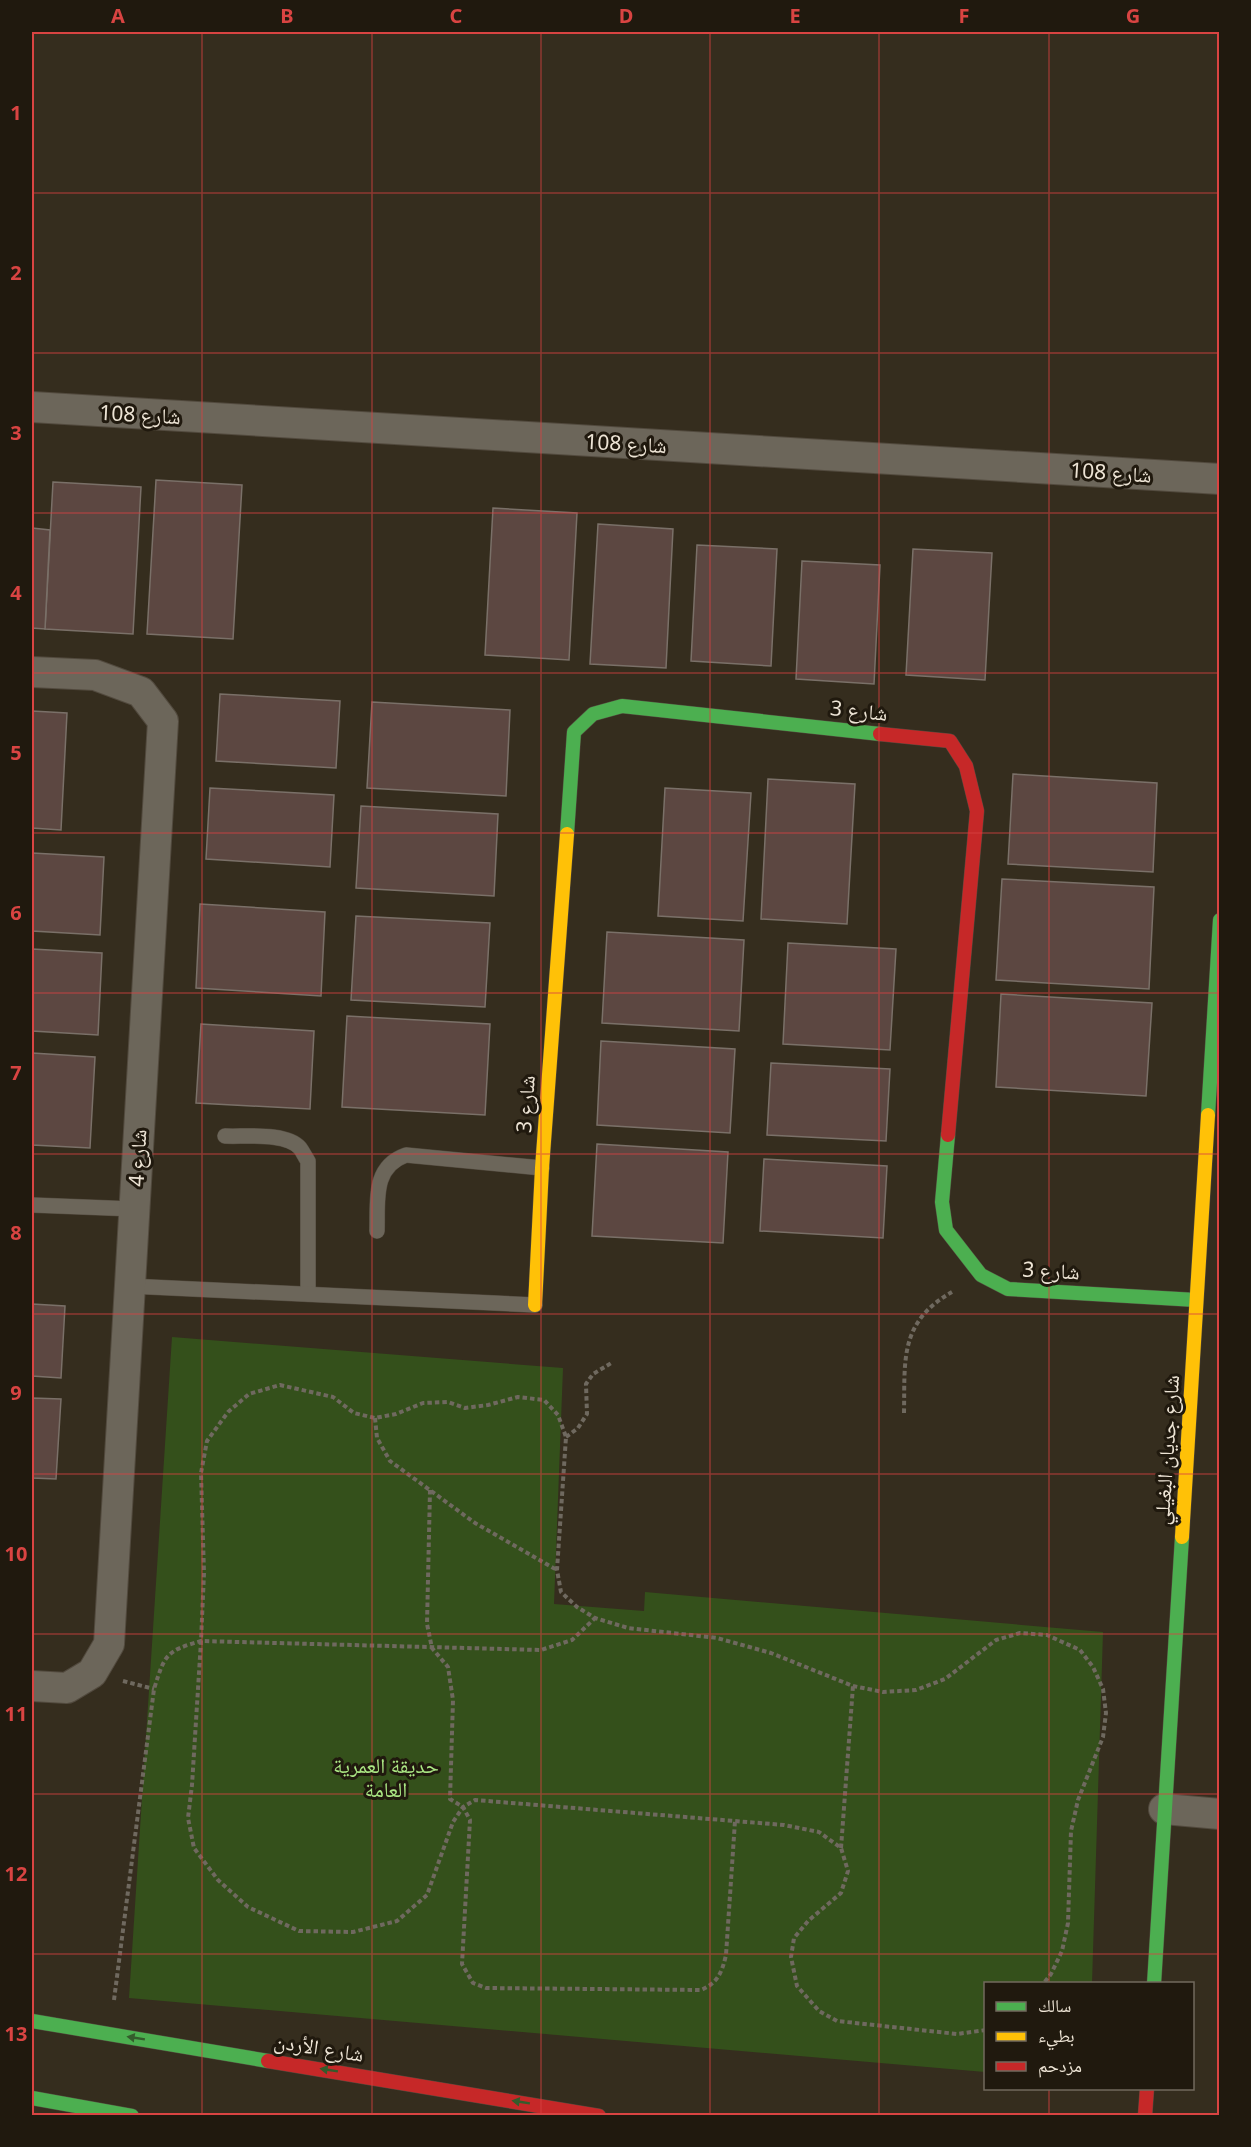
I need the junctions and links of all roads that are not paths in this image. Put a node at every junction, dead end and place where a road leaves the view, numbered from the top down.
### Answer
1 (32, 407) edge
2 (1220, 478) edge
3 (32, 672) edge
4 (1220, 920) edge
5 (225, 1136) dead end
6 (1212, 1153) edge
7 (542, 1168) junction
8 (32, 1204) edge
9 (134, 1209) junction
10 (376, 1231) dead end
11 (129, 1286) junction
12 (308, 1294) junction
13 (1196, 1300) junction
14 (536, 1305) joint
15 (32, 1686) edge
16 (1164, 1809) junction
17 (1220, 1814) edge
18 (1154, 1982) edge
19 (32, 2021) edge
20 (1147, 2090) edge
21 (32, 2098) edge
22 (132, 2115) edge
23 (599, 2115) edge
24 (1145, 2115) edge

1 - 2 street, شارع 108
3 - 9 street, شارع 4
4 - 6 street, شارع جديان البغيلي
5 - 12 lane
6 - 13 street, شارع جديان البغيلي
7 - 10 lane
7 - 13 street, شارع 3
7 - 14 street, شارع 3
8 - 9 lane
9 - 11 street, شارع 4
11 - 12 lane
11 - 15 street, شارع 4
12 - 14 lane
13 - 16 street, شارع جديان البغيلي
16 - 17 street
16 - 18 street, شارع جديان البغيلي
23 -> 19 street, شارع الأردن
20 - 24 street
21 - 22 street

